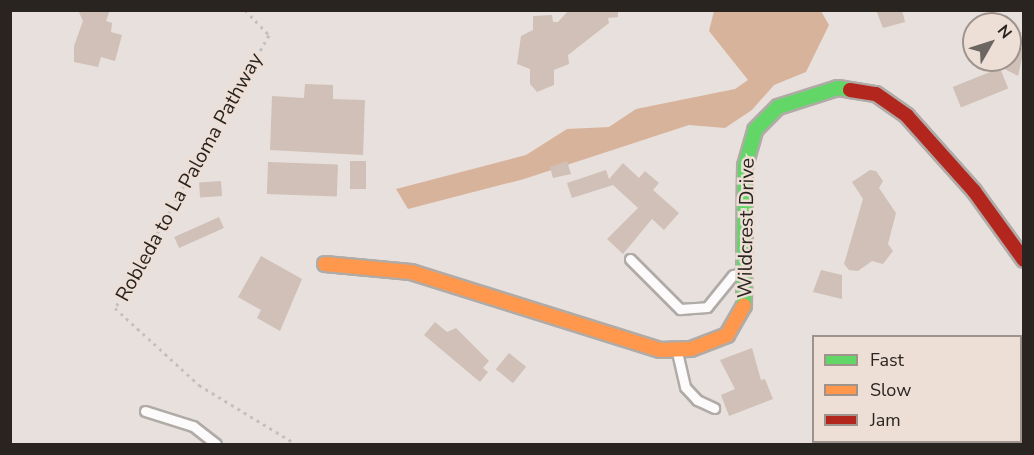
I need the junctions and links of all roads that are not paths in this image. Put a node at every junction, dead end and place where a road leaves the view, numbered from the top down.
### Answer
1 (630, 260) dead end
2 (1023, 260) edge
3 (325, 264) dead end
4 (746, 271) junction
5 (677, 352) junction
6 (714, 408) dead end
7 (145, 411) dead end
8 (216, 444) edge

1 - 4 lane
2 - 4 street, Wildcrest Drive
3 - 5 street
4 - 5 street, Wildcrest Drive
5 - 6 lane
7 - 8 lane

